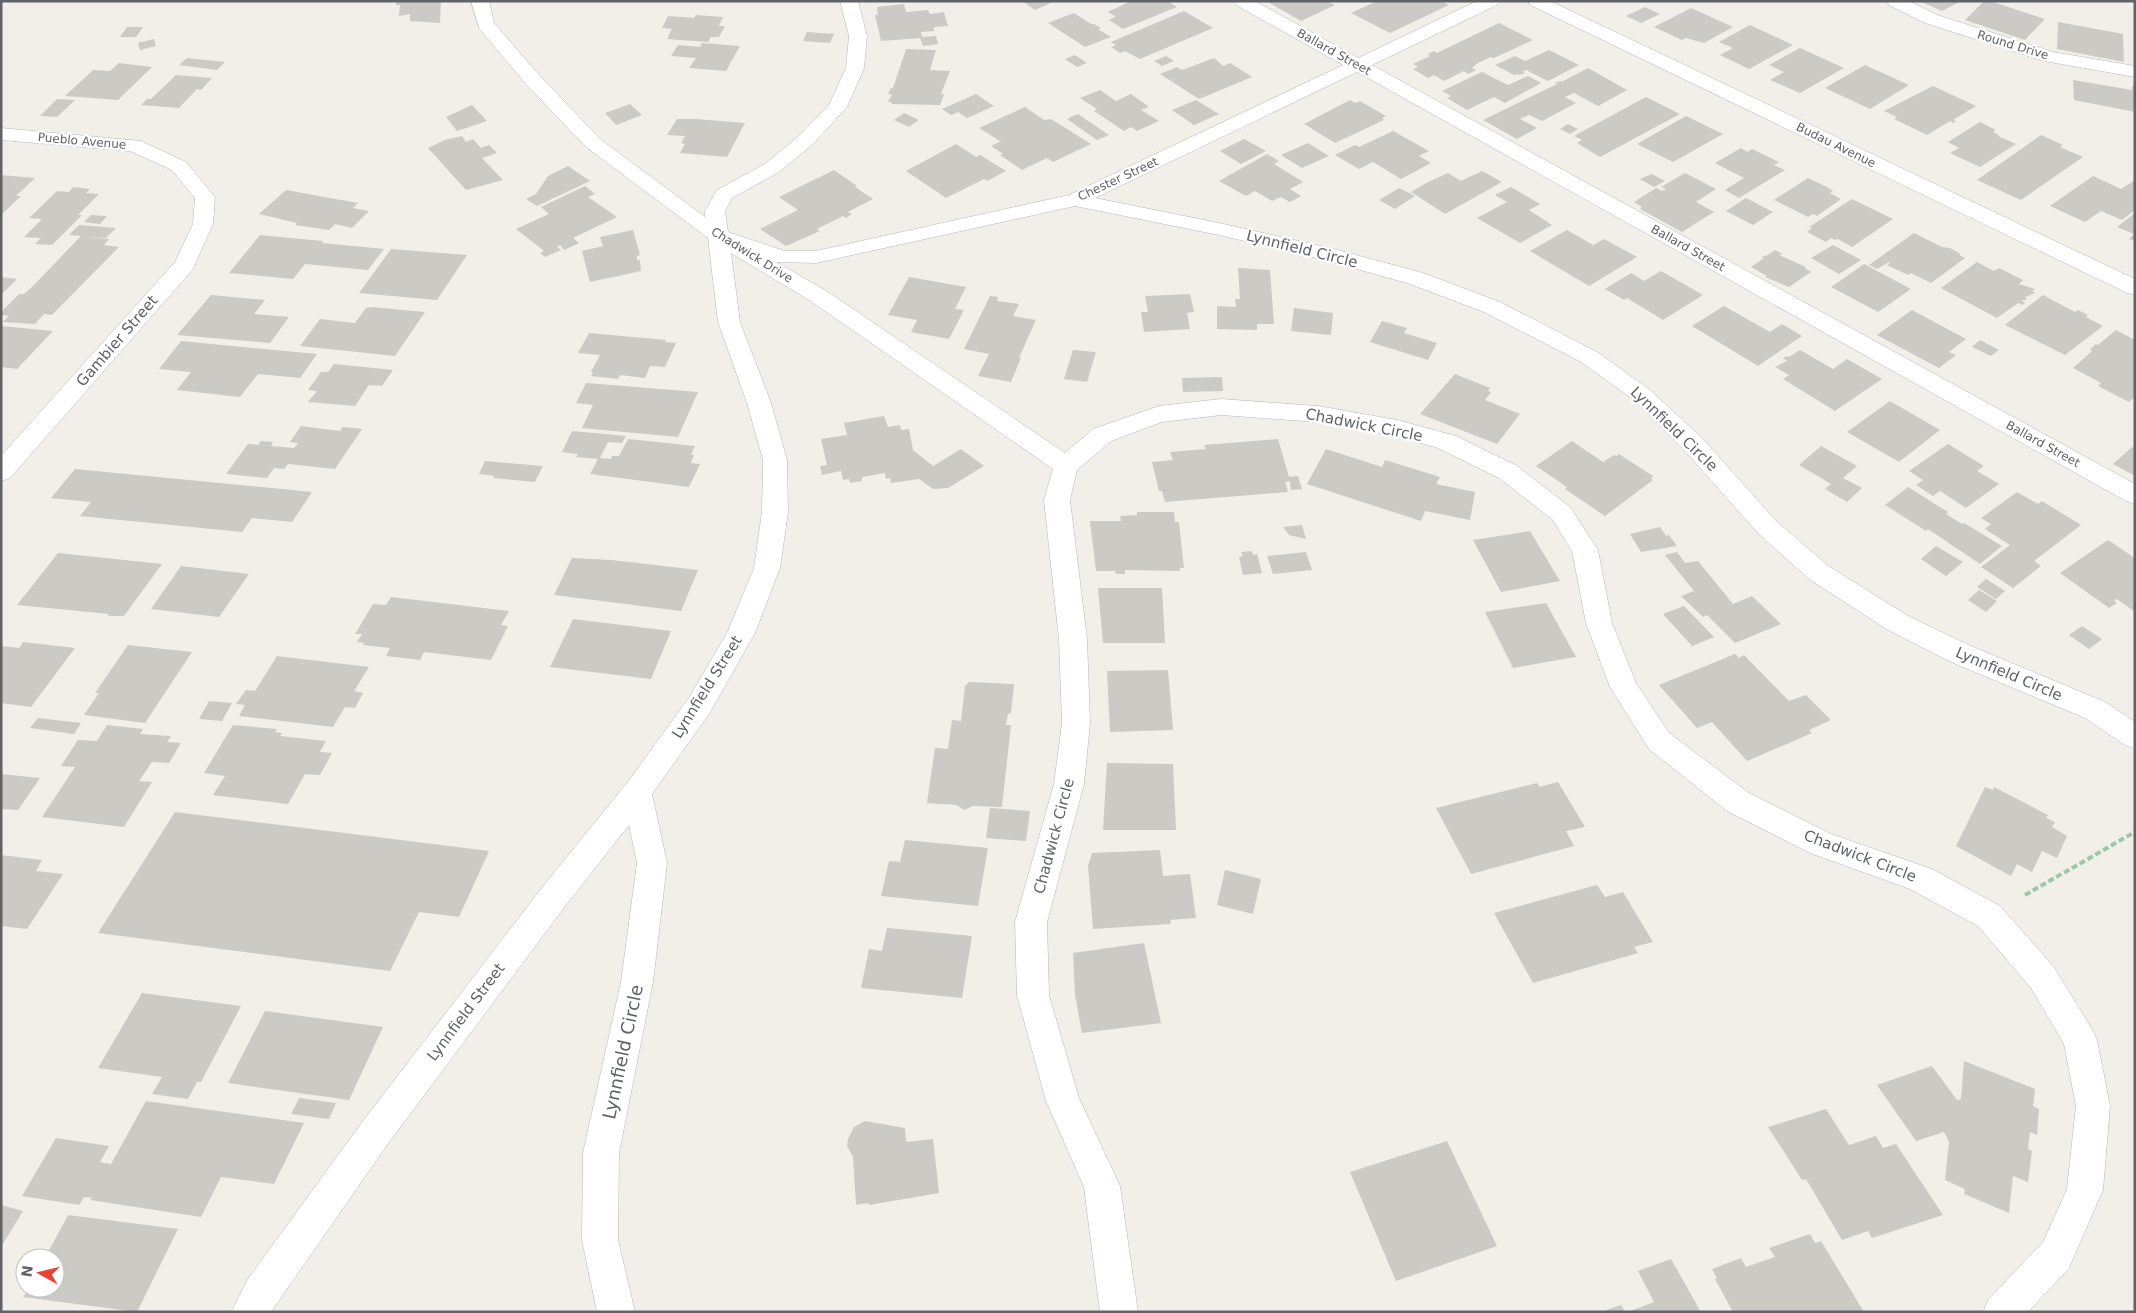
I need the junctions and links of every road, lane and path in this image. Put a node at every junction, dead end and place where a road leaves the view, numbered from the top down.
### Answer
1 (480, 1) edge
2 (849, 1) edge
3 (1242, 1) edge
4 (1491, 1) edge
5 (1536, 1) edge
6 (1895, 1) edge
7 (1358, 66) junction
8 (2135, 72) edge
9 (1, 134) edge
10 (205, 197) joint
11 (1076, 200) junction
12 (718, 236) junction
13 (2135, 288) edge
14 (1066, 466) junction
15 (1, 472) edge
16 (2135, 495) edge
17 (2135, 737) edge
18 (637, 792) junction
19 (2135, 832) edge
20 (1989, 916) junction
21 (250, 1312) edge
22 (616, 1312) edge
23 (1119, 1312) edge
24 (2002, 1312) edge

1 - 12 street, Chadwick Drive
2 - 12 street, Lynnfield Street
3 - 7 street, Ballard Street
4 - 7 street, Chester Street
5 - 13 street, Budau Avenue
6 - 8 street, Round Drive
7 - 11 street, Chester Street
7 - 16 street, Ballard Street
9 - 10 street, Pueblo Avenue
10 - 15 street, Gambier Street
11 - 12 street, Chester Street
11 - 17 street, Lynnfield Circle
12 - 14 street, Chadwick Drive
12 - 18 street, Lynnfield Street
14 - 20 street, Chadwick Circle
14 - 23 street, Chadwick Circle
18 - 21 street, Lynnfield Street
18 - 22 street, Lynnfield Circle
19 - 20 path
20 - 24 street, Chadwick Circle

